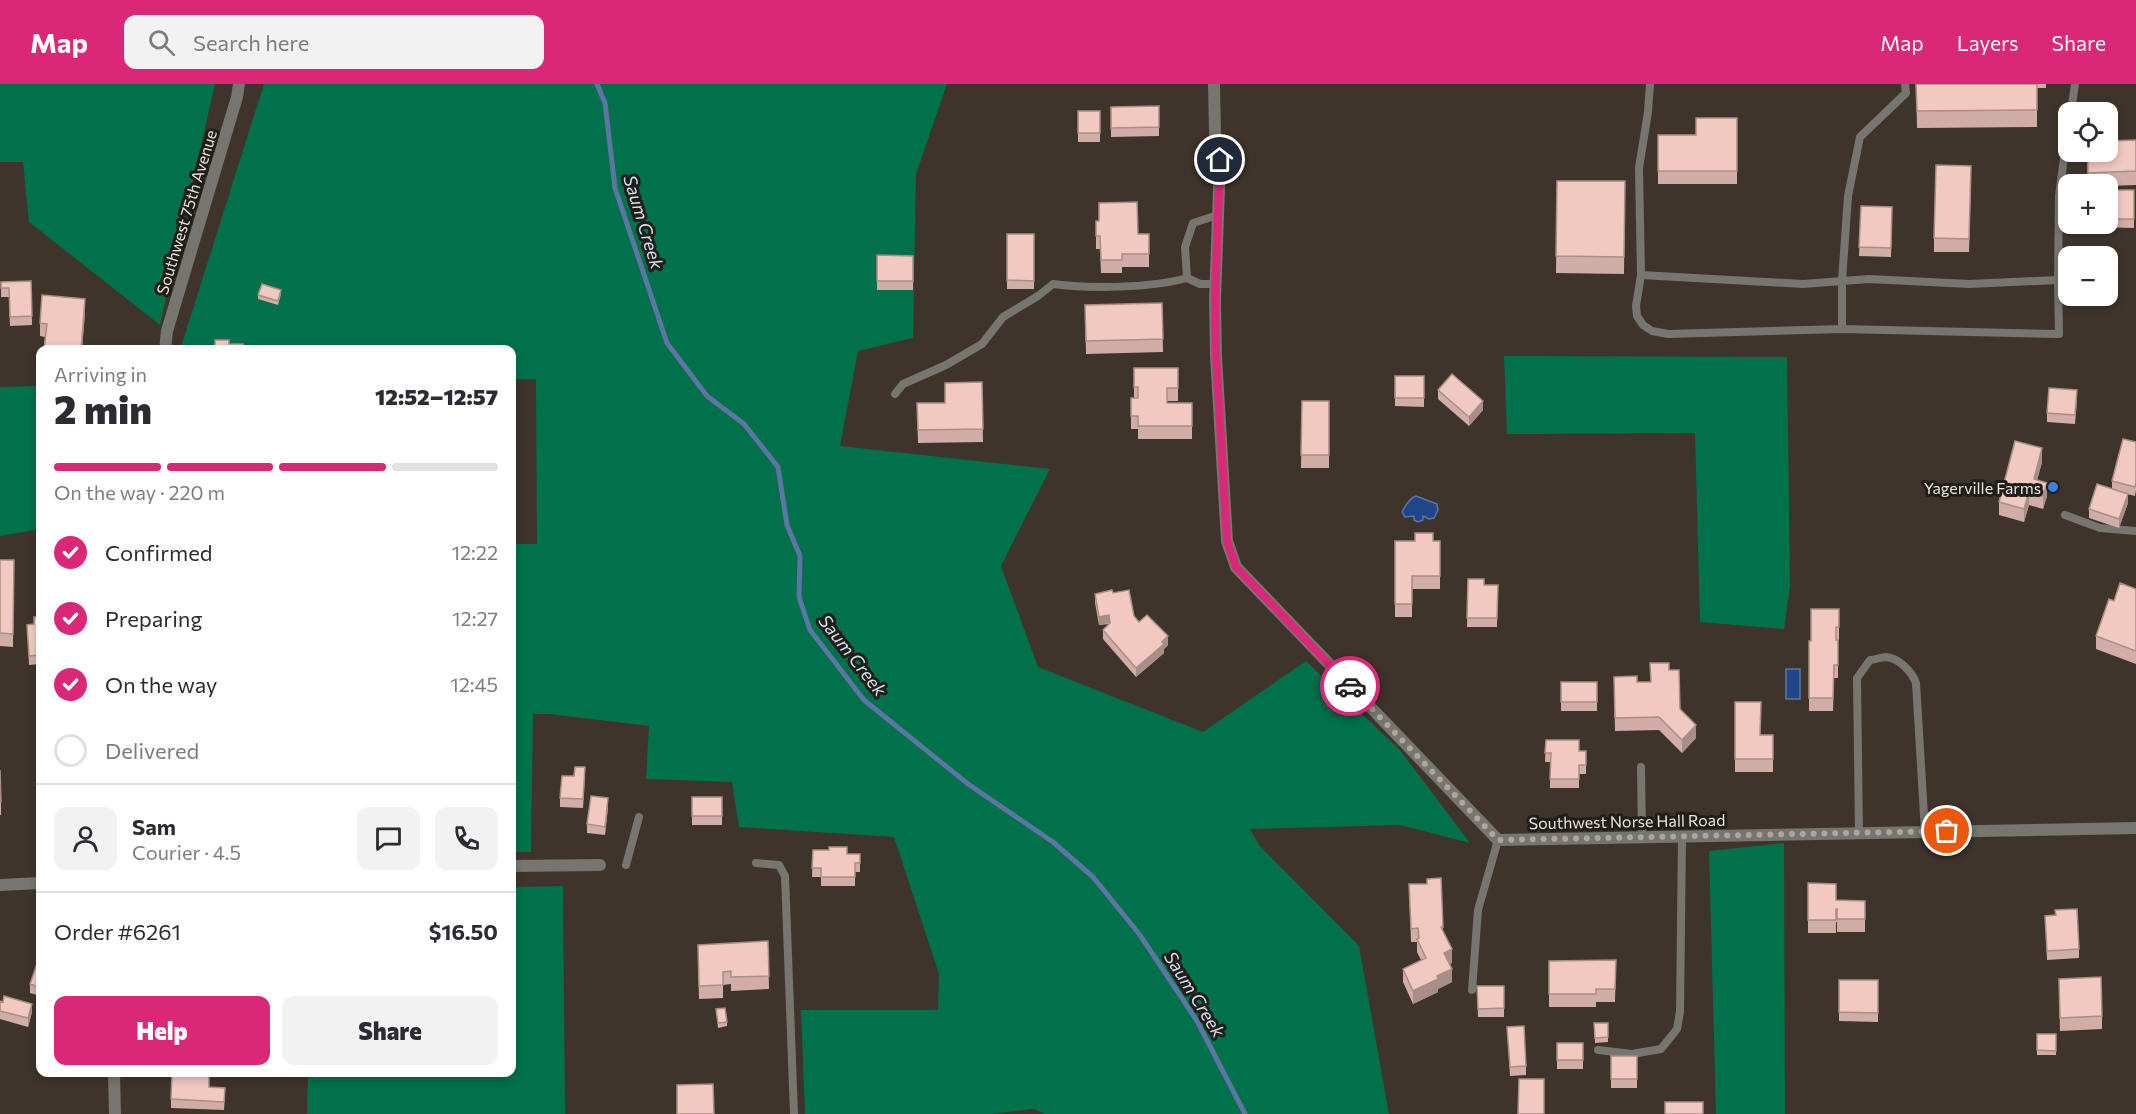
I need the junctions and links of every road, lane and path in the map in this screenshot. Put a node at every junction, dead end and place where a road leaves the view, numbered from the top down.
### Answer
1 (239, 84) edge
2 (1214, 84) edge
3 (1650, 84) edge
4 (1905, 84) edge
5 (2075, 84) edge
6 (2072, 102) edge
7 (2064, 162) edge
8 (1218, 215) junction
9 (2058, 246) edge
10 (1641, 274) junction
11 (1187, 278) junction
12 (2058, 279) edge
13 (1842, 281) junction
14 (1216, 284) junction
15 (2058, 306) edge
16 (1842, 329) junction
17 (166, 345) edge
18 (895, 394) dead end
19 (2065, 515) dead end
20 (2136, 531) edge
21 (1641, 767) dead end
22 (639, 817) dead end
23 (2136, 828) edge
24 (1925, 832) junction
25 (1859, 833) junction
26 (1642, 837) junction
27 (1682, 837) junction
28 (1498, 840) junction
29 (756, 863) dead end
30 (600, 865) dead end
31 (626, 865) dead end
32 (516, 866) edge
33 (36, 884) edge
34 (0, 885) edge
35 (1472, 990) dead end
36 (1598, 1050) dead end
37 (114, 1077) edge
38 (115, 1114) edge
39 (794, 1114) edge

1 - 17 street, Southwest 75th Avenue
2 - 8 street
3 - 10 lane
4 - 13 lane
5 - 6 lane
7 - 9 lane
8 - 11 lane
8 - 14 street
10 - 13 lane
10 - 16 lane
11 - 14 lane
11 - 18 lane
12 - 13 lane
13 - 16 lane
14 - 28 street
15 - 16 lane
19 - 20 lane
21 - 26 lane
22 - 31 lane
23 - 24 street, Southwest Norse Hall Road
24 - 25 street, Southwest Norse Hall Road
24 - 25 lane
25 - 27 street, Southwest Norse Hall Road
26 - 27 street, Southwest Norse Hall Road
26 - 28 street, Southwest Norse Hall Road
27 - 36 lane
28 - 35 lane
29 - 39 lane
30 - 32 street
33 - 34 street
37 - 38 street

